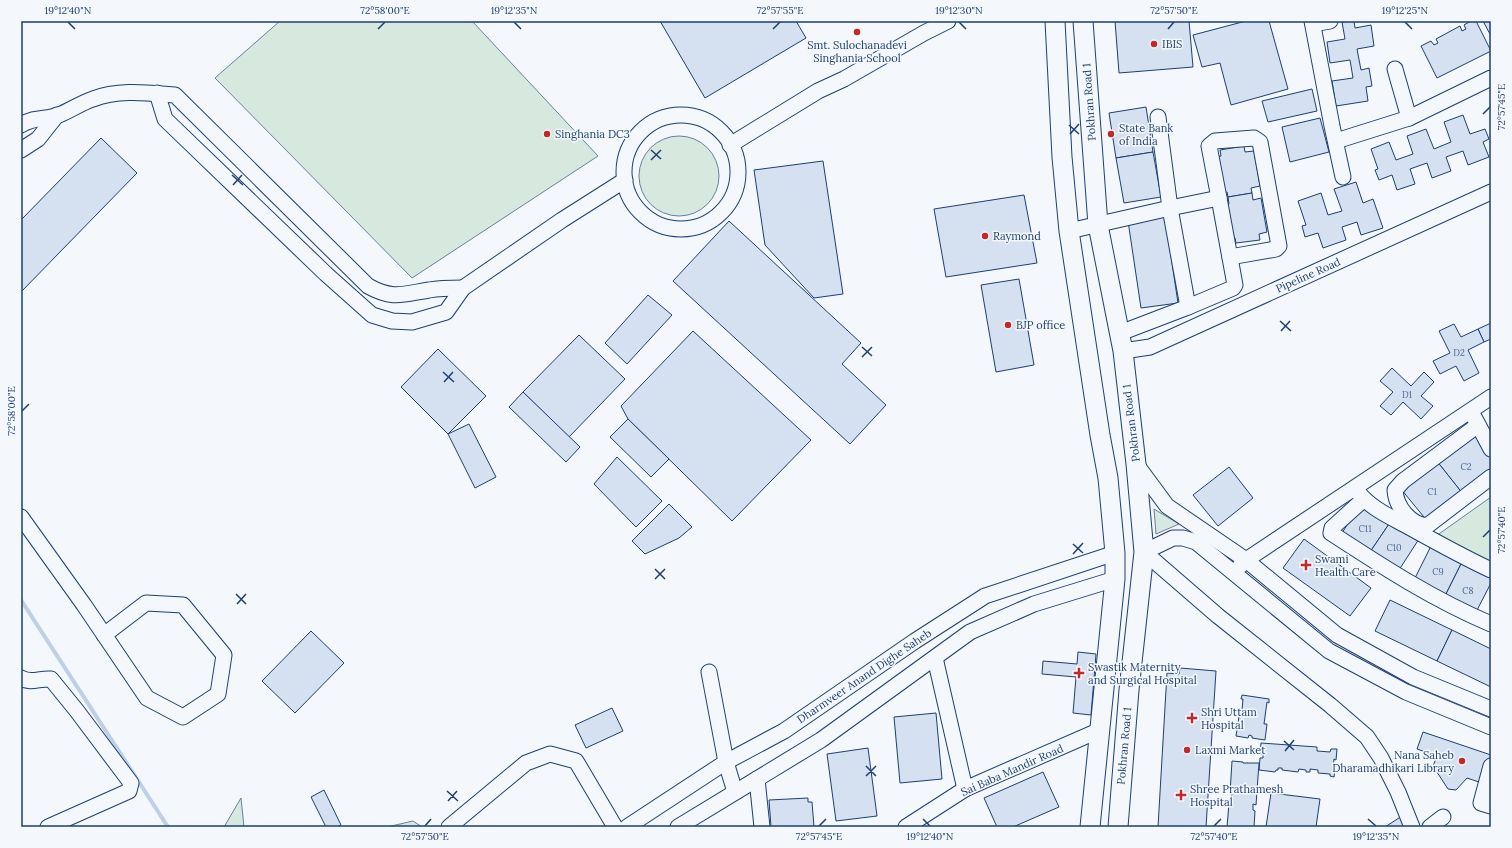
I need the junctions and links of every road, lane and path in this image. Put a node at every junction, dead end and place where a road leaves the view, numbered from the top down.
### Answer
1 (948, 21) edge
2 (1055, 21) edge
3 (1083, 21) edge
4 (1330, 21) edge
5 (1312, 23) edge
6 (1395, 69) dead end
7 (1491, 78) edge
8 (157, 93) junction
9 (58, 115) junction
10 (1158, 117) dead end
11 (1409, 118) junction
12 (21, 126) edge
13 (1336, 141) junction
14 (730, 144) junction
15 (21, 150) edge
16 (1343, 177) dead end
17 (625, 180) junction
18 (1491, 192) edge
19 (1219, 198) junction
20 (1170, 208) junction
21 (1098, 225) junction
22 (1069, 231) junction
23 (1230, 257) junction
24 (463, 288) junction
25 (1188, 307) junction
26 (1120, 333) junction
27 (1123, 355) junction
28 (1491, 397) edge
29 (1471, 410) junction
30 (1478, 425) junction
31 (1491, 449) edge
32 (1136, 464) junction
33 (1491, 477) edge
34 (1359, 493) junction
35 (21, 518) edge
36 (1144, 552) junction
37 (1115, 553) junction
38 (1246, 560) junction
39 (1491, 570) edge
40 (1234, 573) junction
41 (1115, 579) junction
42 (1491, 624) edge
43 (104, 635) junction
44 (934, 658) junction
45 (709, 672) dead end
46 (21, 678) edge
47 (1491, 709) edge
48 (1491, 727) edge
49 (1100, 730) junction
50 (726, 762) junction
51 (1491, 766) edge
52 (757, 779) junction
53 (965, 789) junction
54 (736, 792) junction
55 (1491, 806) edge
56 (1443, 817) dead end
57 (48, 827) edge
58 (449, 827) edge
59 (615, 827) edge
60 (627, 827) edge
61 (678, 827) edge
62 (762, 827) edge
63 (906, 827) edge
64 (1093, 827) edge
65 (1118, 827) edge
66 (1412, 827) edge
67 (1430, 827) edge

1 - 14 street
2 - 22 main road
3 - 21 main road, Pokhran Road 1
4 - 5 street
5 - 13 street
6 - 11 street
7 - 11 street
8 - 9 street
8 - 24 street
8 - 24 street
9 - 12 street
9 - 15 street
10 - 20 street
11 - 13 street
13 - 16 street
14 - 17 street
14 - 17 street
17 - 24 street
18 - 27 street, Pipeline Road
19 - 20 street
19 - 23 street
19 - 23 street
20 - 21 street
20 - 25 street
21 - 22 street
21 - 26 main road, Pokhran Road 1
22 - 37 main road
23 - 25 street
25 - 26 street
26 - 27 main road, Pokhran Road 1
27 - 32 main road, Pokhran Road 1
28 - 29 street
29 - 30 street
29 - 34 street
30 - 31 street
30 - 33 street
32 - 36 main road, Pokhran Road 1
32 - 38 street
34 - 38 street
34 - 39 street
34 - 42 street
35 - 43 street
36 - 40 street
36 - 65 main road, Pokhran Road 1
36 - 66 street
37 - 41 main road
37 - 50 street, Dharmveer Anand Dighe Saheb
38 - 40 street
38 - 47 street
40 - 48 street
41 - 44 street
41 - 49 main road
43 - 43 street
44 - 52 street
44 - 53 street
45 - 50 street
46 - 57 street
49 - 53 street, Sai Baba Mandir Road
49 - 64 main road
50 - 54 street
50 - 60 street, Dharmveer Anand Dighe Saheb
51 - 55 street
52 - 54 street
52 - 62 street
53 - 63 street, Sai Baba Mandir Road
54 - 61 street
56 - 67 street
58 - 59 street

